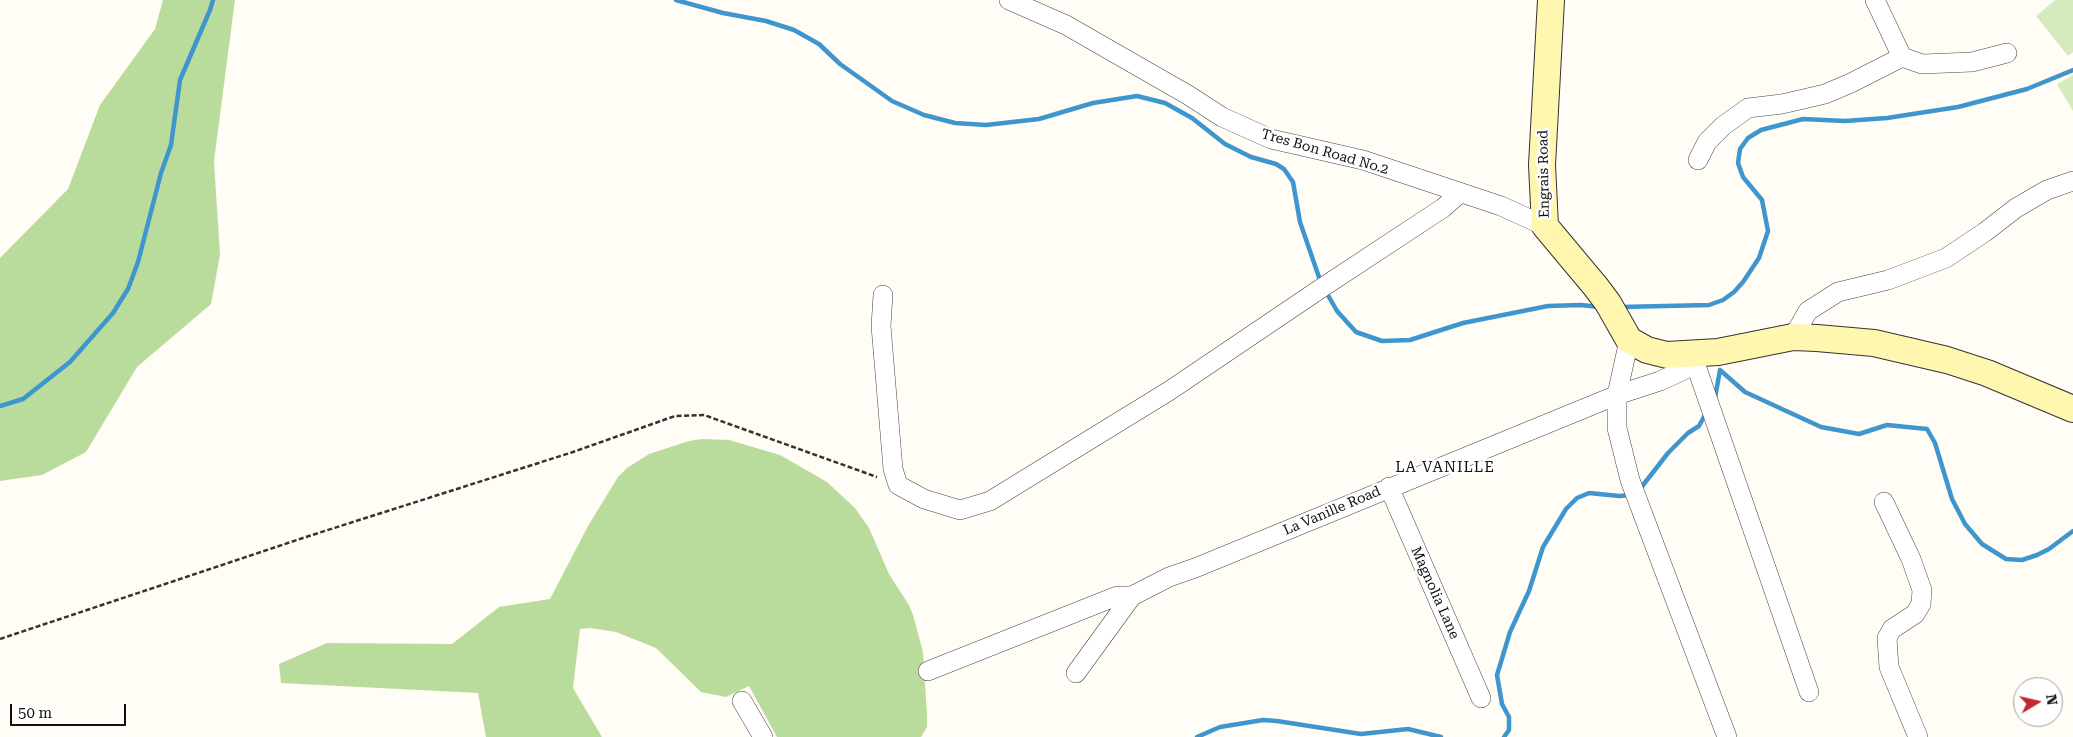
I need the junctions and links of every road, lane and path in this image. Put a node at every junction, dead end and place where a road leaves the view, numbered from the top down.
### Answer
1 (1009, 0) edge
2 (1551, 0) edge
3 (1875, 0) edge
4 (2007, 54) dead end
5 (1902, 57) junction
6 (1698, 160) dead end
7 (2073, 181) edge
8 (1460, 193) junction
9 (1545, 226) junction
10 (883, 295) dead end
11 (1625, 334) junction
12 (1793, 338) junction
13 (1680, 354) junction
14 (1617, 395) junction
15 (2073, 409) edge
16 (898, 485) junction
17 (1389, 487) junction
18 (1884, 502) dead end
19 (1132, 596) junction
20 (0, 640) edge
21 (928, 671) dead end
22 (1076, 673) dead end
23 (1809, 692) dead end
24 (1481, 698) dead end
25 (742, 701) dead end
26 (764, 737) edge
27 (1727, 737) edge
28 (1918, 737) edge

1 - 8 street, Tres Bon Road No.2
2 - 9 street, Engrais Road
3 - 5 street
4 - 5 street
5 - 6 street
7 - 12 street
8 - 9 street, Tres Bon Road No.2
8 - 16 street
9 - 11 street, Engrais Road
10 - 16 street
11 - 13 street
11 - 14 street
12 - 13 street
12 - 15 street
13 - 14 street, La Vanille Road
13 - 23 street
14 - 17 street, La Vanille Road
14 - 27 street
16 - 20 path
17 - 19 street, La Vanille Road
17 - 24 street, Magnolia Lane
18 - 28 street
19 - 21 street, La Vanille Road
19 - 22 street, La Vanille Road
25 - 26 street

